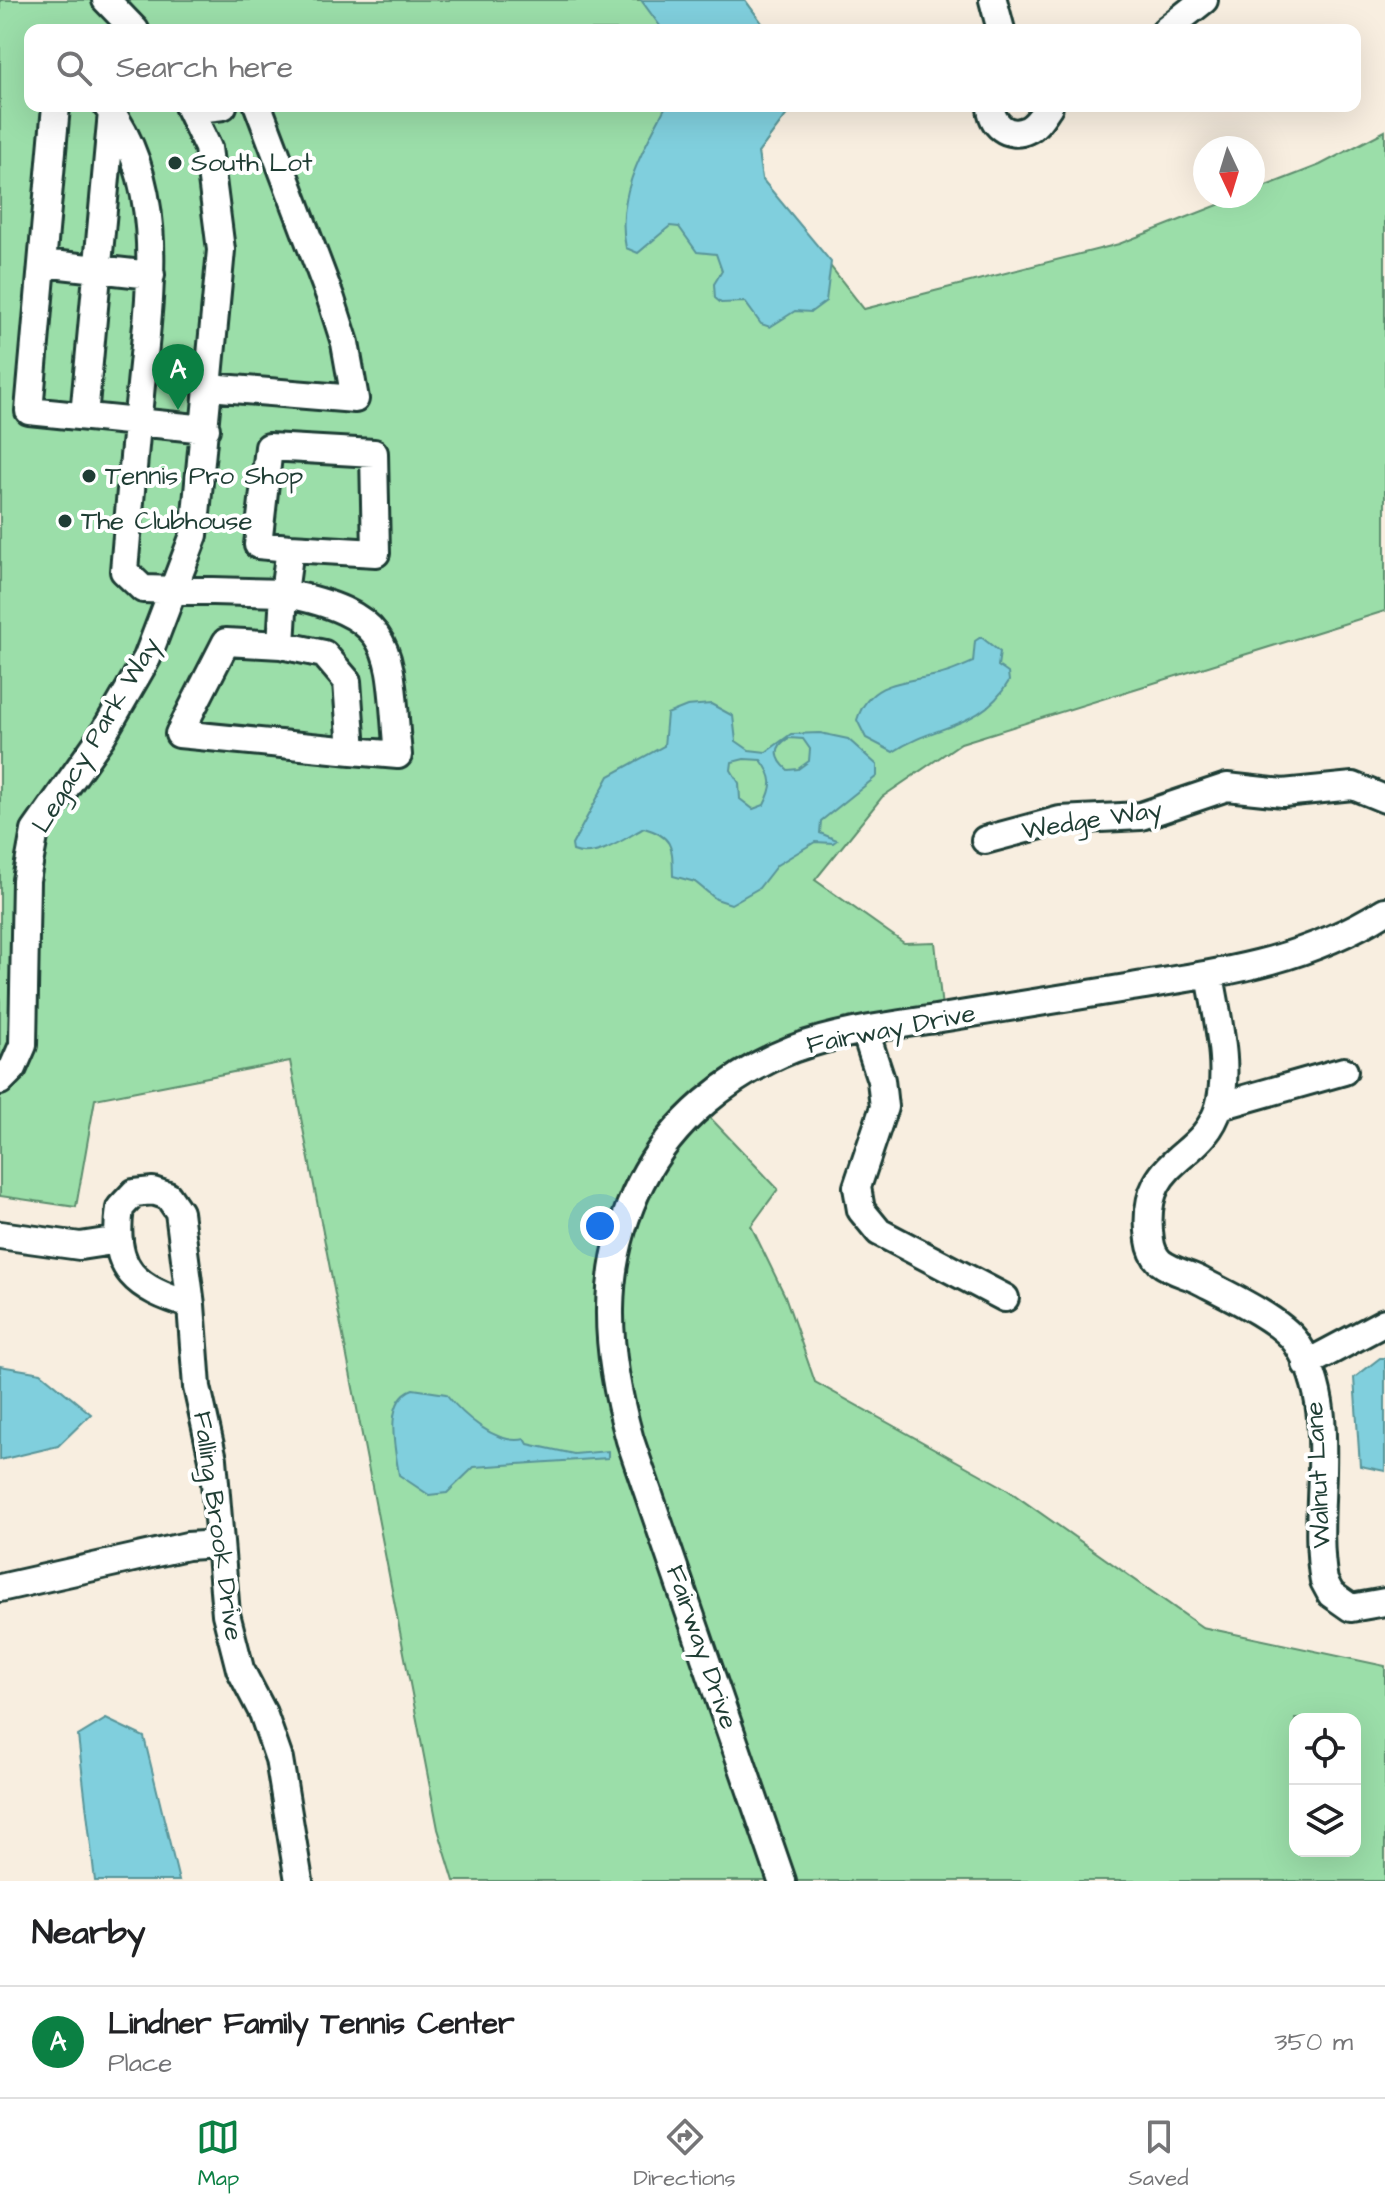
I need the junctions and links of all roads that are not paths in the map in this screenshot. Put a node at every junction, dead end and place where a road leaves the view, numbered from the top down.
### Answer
1 (993, 0) edge
2 (1204, 0) edge
3 (999, 24) edge
4 (1174, 24) edge
5 (56, 112) edge
6 (109, 112) edge
7 (111, 112) edge
8 (191, 112) edge
9 (260, 112) edge
10 (991, 112) edge
11 (1044, 112) edge
12 (43, 263) junction
13 (99, 267) junction
14 (151, 275) junction
15 (209, 387) junction
16 (84, 416) junction
17 (137, 422) junction
18 (206, 429) junction
19 (290, 548) junction
20 (175, 589) junction
21 (284, 593) junction
22 (281, 645) junction
23 (352, 751) junction
24 (1385, 799) edge
25 (985, 840) dead end
26 (1385, 911) edge
27 (1210, 974) junction
28 (865, 1031) junction
29 (1344, 1071) dead end
30 (0, 1081) edge
31 (1220, 1106) junction
32 (0, 1235) edge
33 (119, 1240) junction
34 (1005, 1298) dead end
35 (191, 1305) junction
36 (1385, 1322) edge
37 (1306, 1364) junction
38 (219, 1544) junction
39 (0, 1588) edge
40 (1385, 1602) edge
41 (299, 1881) edge
42 (782, 1881) edge

1 - 3 street
2 - 4 street
5 - 12 street
6 - 13 street
7 - 14 street
8 - 15 street, Legacy Park Way
9 - 15 street
10 - 11 street
12 - 13 street
12 - 16 street
13 - 14 street
13 - 16 street
14 - 17 street
15 - 18 street, Legacy Park Way
16 - 17 street
17 - 18 street
17 - 20 street
18 - 20 street, Legacy Park Way
19 - 19 street
19 - 21 street
20 - 21 street
20 - 30 street, Legacy Park Way
21 - 22 street
21 - 23 street
22 - 23 street
22 - 23 street
24 - 25 street, Wedge Way
26 - 27 street, Fairway Drive
27 - 28 street, Fairway Drive
27 - 31 street
28 - 34 street
28 - 42 street, Fairway Drive
29 - 31 street
31 - 37 street, Walnut Lane
32 - 33 street
33 - 35 street, Falling Brook Drive
33 - 35 street, Falling Brook Drive
35 - 38 street, Falling Brook Drive
36 - 37 street
37 - 40 street, Walnut Lane
38 - 39 street
38 - 41 street, Falling Brook Drive

